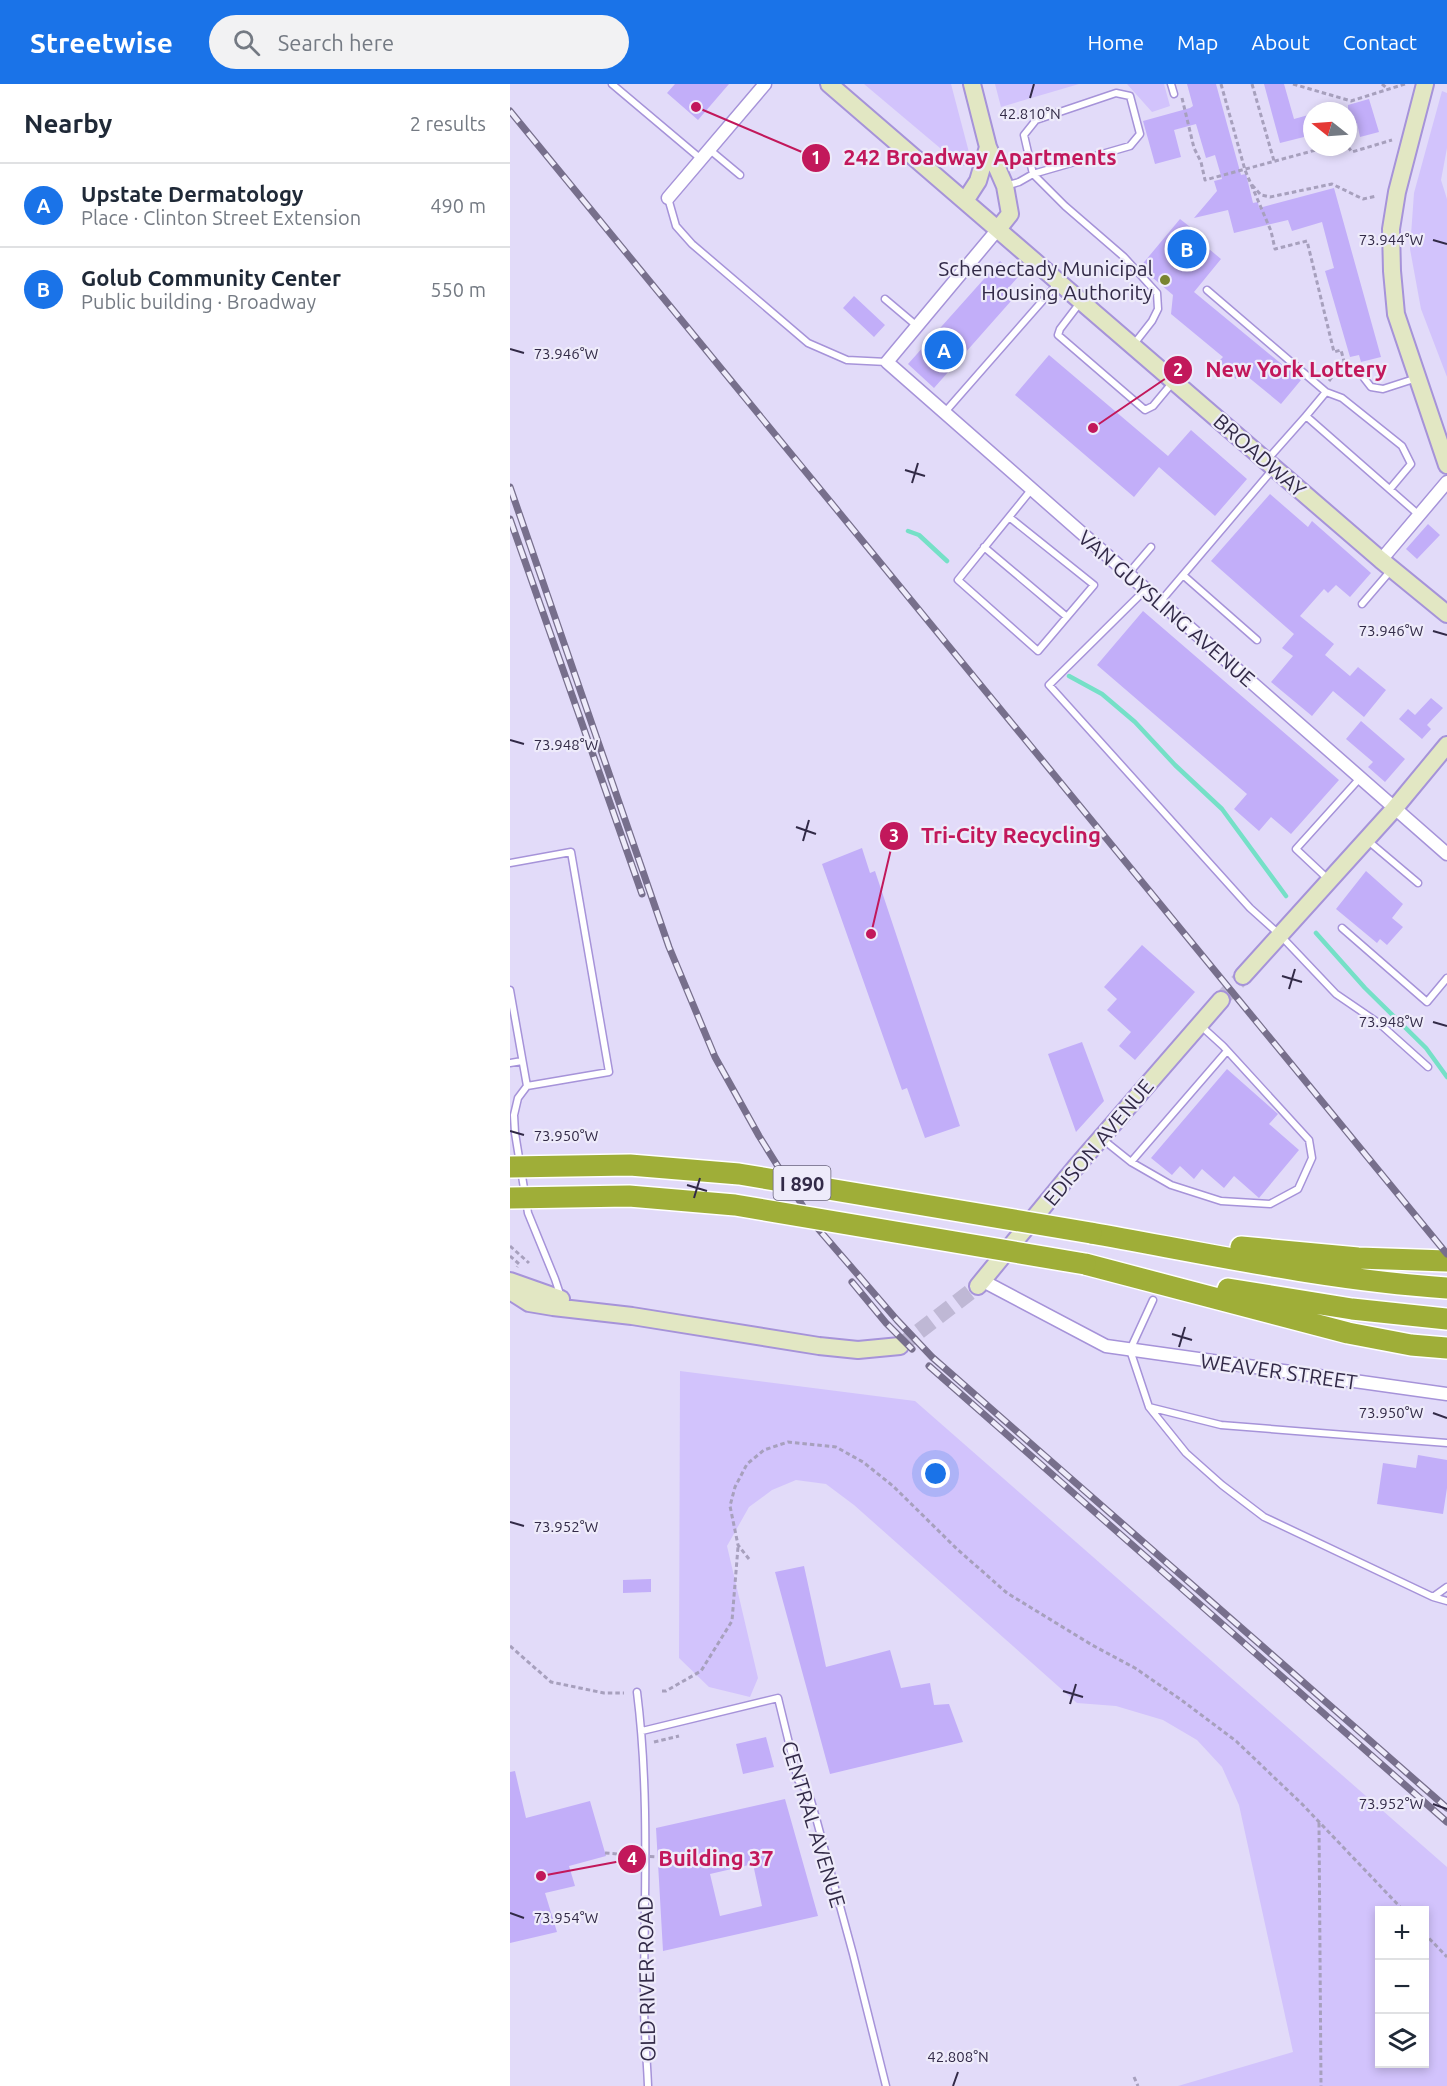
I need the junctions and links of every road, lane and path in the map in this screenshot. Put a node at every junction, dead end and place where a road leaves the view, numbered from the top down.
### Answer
1 (612, 84) edge
2 (765, 84) edge
3 (829, 84) edge
4 (972, 84) edge
5 (1171, 84) edge
6 (1221, 84) edge
7 (1252, 84) edge
8 (1293, 84) edge
9 (1382, 84) edge
10 (1405, 84) edge
11 (1425, 84) edge
12 (1389, 90) junction
13 (1174, 94) joint
14 (1392, 140) dead end
15 (988, 147) junction
16 (1357, 150) edge
17 (1303, 153) edge
18 (705, 154) junction
19 (1274, 161) junction
20 (1245, 170) junction
21 (1033, 174) junction
22 (740, 175) dead end
23 (1005, 186) junction
24 (1377, 196) dead end
25 (668, 198) joint
26 (965, 201) junction
27 (998, 229) junction
28 (1059, 282) junction
29 (1207, 290) dead end
30 (885, 299) dead end
31 (1082, 301) junction
32 (916, 326) junction
33 (1133, 345) junction
34 (886, 362) junction
35 (1361, 370) dead end
36 (1417, 377) junction
37 (1174, 381) junction
38 (1328, 382) dead end
39 (1326, 393) junction
40 (944, 413) junction
41 (1306, 416) junction
42 (1270, 464) junction
43 (1447, 465) edge
44 (1447, 482) edge
45 (1390, 489) junction
46 (1031, 490) junction
47 (1419, 515) junction
48 (1010, 517) junction
49 (984, 547) junction
50 (1151, 547) dead end
51 (1387, 564) junction
52 (1128, 574) junction
53 (1183, 574) junction
54 (1145, 590) junction
55 (1160, 602) junction
56 (1362, 604) dead end
57 (1447, 614) edge
58 (1067, 617) junction
59 (1257, 640) dead end
60 (1447, 745) edge
61 (1360, 778) junction
62 (1394, 808) junction
63 (1366, 839) junction
64 (1447, 854) edge
65 (510, 863) edge
66 (1330, 880) junction
67 (1418, 883) dead end
68 (1342, 928) dead end
69 (1280, 935) junction
70 (1243, 976) tunnel mouth
71 (1447, 978) edge
72 (510, 990) edge
73 (1221, 1000) tunnel mouth
74 (1200, 1024) junction
75 (1227, 1051) junction
76 (522, 1061) junction
77 (510, 1064) edge
78 (1428, 1067) dead end
79 (527, 1086) junction
80 (514, 1102) edge
81 (1101, 1138) junction
82 (1131, 1162) junction
83 (510, 1167) edge
84 (510, 1198) edge
85 (1091, 1233) junction
86 (510, 1246) edge
87 (1447, 1261) edge
88 (529, 1263) dead end
89 (1085, 1264) junction
90 (510, 1281) edge
91 (980, 1284) joint
92 (1447, 1288) edge
93 (510, 1291) edge
94 (1153, 1300) dead end
95 (561, 1304) junction
96 (1447, 1320) edge
97 (900, 1346) tunnel mouth
98 (1447, 1348) edge
99 (1130, 1350) junction
100 (1447, 1394) edge
101 (1149, 1407) junction
102 (1447, 1443) edge
103 (738, 1545) junction
104 (748, 1559) dead end
105 (1447, 1587) edge
106 (1433, 1597) junction
107 (1447, 1601) edge
108 (510, 1646) edge
109 (662, 1691) dead end
110 (637, 1692) dead end
111 (624, 1693) dead end
112 (642, 1731) junction
113 (679, 1736) dead end
114 (654, 1742) dead end
115 (1319, 1822) junction
116 (605, 1852) dead end
117 (657, 1857) dead end
118 (1398, 1906) edge
119 (1429, 1938) edge
120 (1447, 1957) edge
121 (1134, 2078) dead end
122 (648, 2086) edge
123 (886, 2086) edge
124 (1138, 2086) edge
125 (1321, 2086) edge

1 - 18 lane
2 - 18 street
3 - 26 street, BROADWAY
4 - 15 street
5 - 13 lane
6 - 20 path
7 - 19 path
8 - 12 path
9 - 12 path
10 - 12 path
11 - 36 street
13 - 20 path
14 - 16 path
15 - 23 street
15 - 26 street
17 - 19 path
18 - 22 lane
18 - 25 street
19 - 20 path
20 - 24 path
20 - 38 path
21 - 21 lane
21 - 23 lane
21 - 33 lane
23 - 27 street
25 - 34 lane
26 - 27 street, BROADWAY
27 - 28 street, BROADWAY
27 - 32 street
28 - 31 street, BROADWAY
28 - 40 lane
29 - 39 lane
30 - 32 lane
31 - 33 street, BROADWAY
31 - 37 lane
32 - 34 street
33 - 37 street, BROADWAY
34 - 40 street, VAN GUYSLING AVENUE
35 - 36 lane
36 - 43 street
37 - 42 street, BROADWAY
39 - 41 lane
39 - 45 lane
40 - 46 street, VAN GUYSLING AVENUE
41 - 42 lane
41 - 45 lane
42 - 51 street, BROADWAY
42 - 53 lane
44 - 47 street
45 - 47 lane
46 - 48 lane
46 - 52 street, VAN GUYSLING AVENUE
47 - 51 street
48 - 49 lane
48 - 58 lane
49 - 58 lane
49 - 58 lane
50 - 52 lane
51 - 56 lane
51 - 57 street, BROADWAY
52 - 54 street, VAN GUYSLING AVENUE
53 - 55 lane
53 - 59 lane
54 - 55 street, VAN GUYSLING AVENUE
54 - 69 lane
55 - 61 street, VAN GUYSLING AVENUE
60 - 62 street
61 - 62 street, VAN GUYSLING AVENUE
61 - 66 lane
62 - 63 street
62 - 64 street, VAN GUYSLING AVENUE
63 - 66 street
63 - 67 lane
65 - 79 lane
66 - 69 street
68 - 71 lane
69 - 70 street
69 - 78 lane
72 - 76 lane
73 - 74 street, EDISON AVENUE
74 - 75 lane
74 - 81 street, EDISON AVENUE
75 - 82 lane
75 - 82 lane
76 - 77 lane
76 - 79 lane
79 - 80 lane
80 - 95 lane
81 - 82 lane
81 - 91 street, EDISON AVENUE
83 - 85 highway, I 890, bridge
84 - 89 highway, I 890, bridge
85 - 87 highway
85 - 92 highway, I 890
86 - 88 path
89 - 96 highway, I 890
89 - 98 highway
90 - 95 street
91 - 99 street, WEAVER STREET
93 - 95 street
94 - 99 lane
95 - 97 street
99 - 100 street, WEAVER STREET
99 - 101 lane
101 - 102 lane
101 - 106 lane
103 - 104 path
103 - 109 path
103 - 115 path
105 - 106 lane
106 - 107 lane
108 - 111 path
110 - 112 lane, OLD RIVER ROAD
112 - 122 lane, OLD RIVER ROAD
112 - 123 lane, CENTRAL AVENUE
113 - 114 path
115 - 118 path
115 - 125 path
116 - 117 path, bridge
119 - 120 path
121 - 124 path

